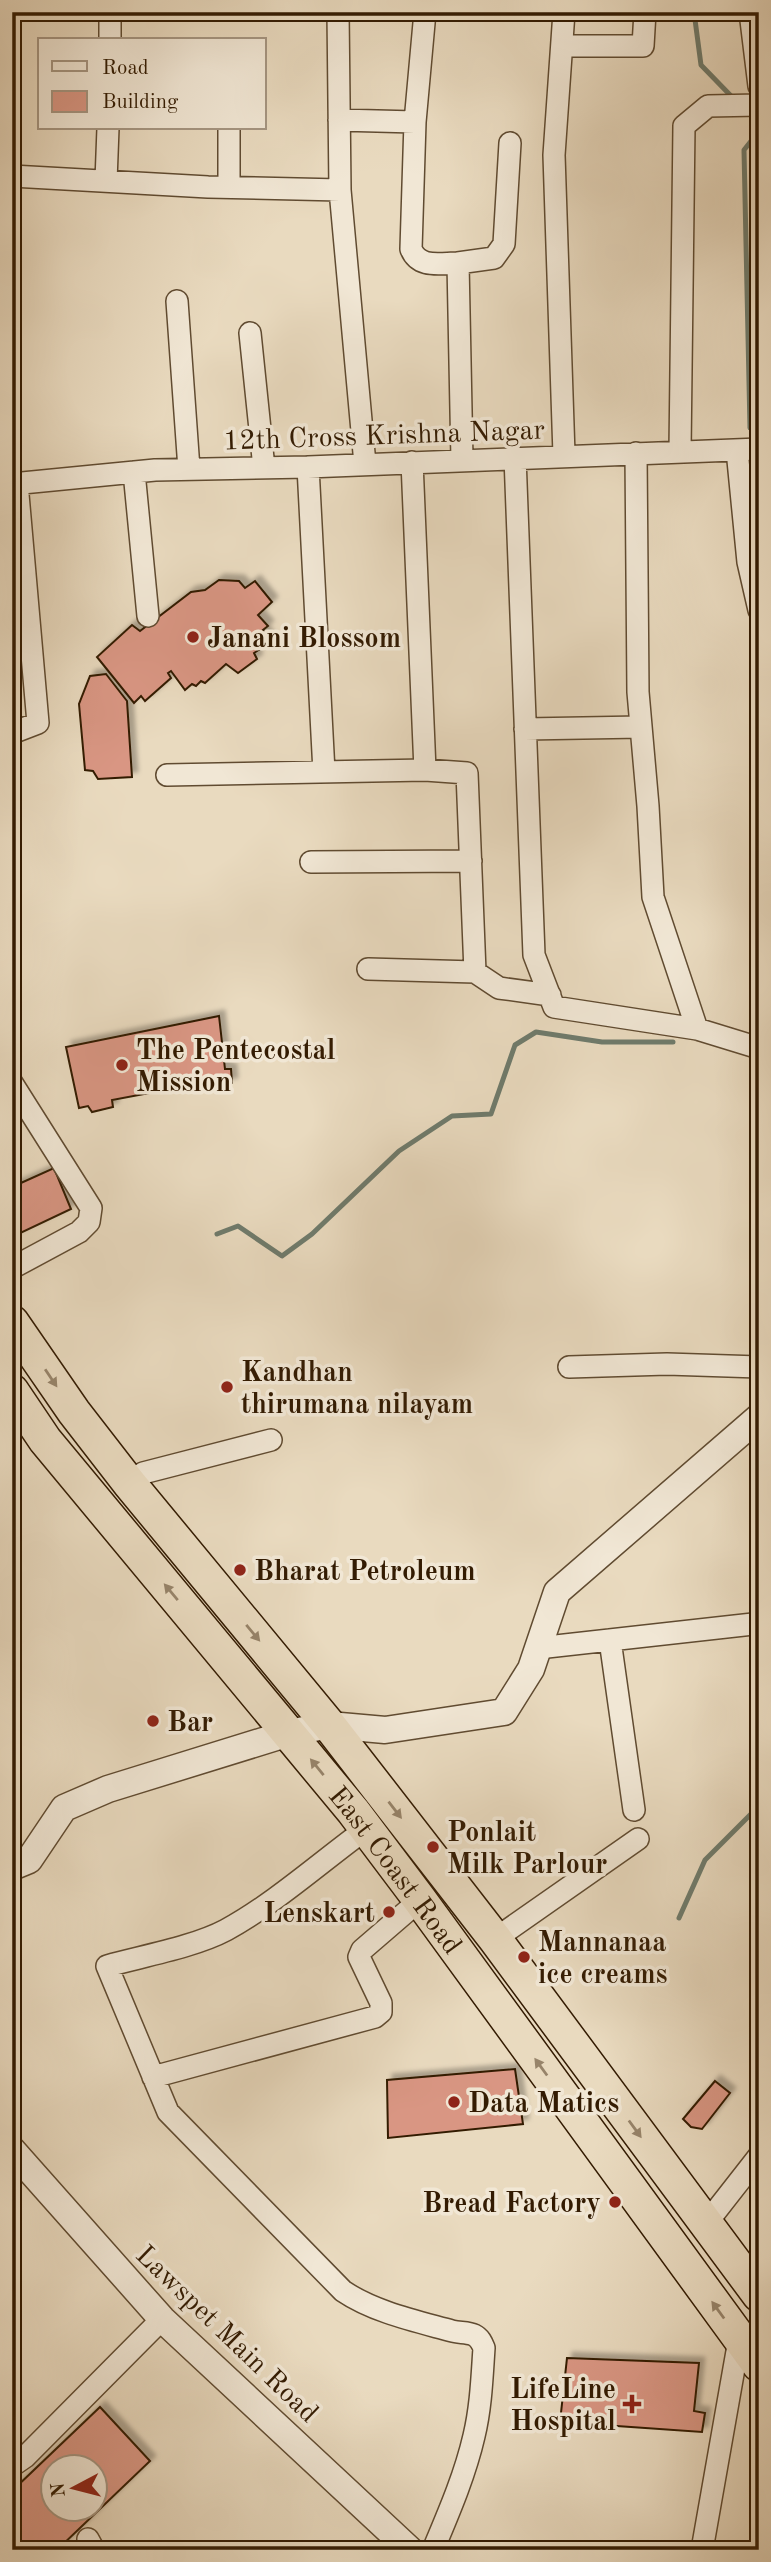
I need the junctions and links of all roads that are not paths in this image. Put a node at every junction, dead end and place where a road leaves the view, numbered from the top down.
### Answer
1 (110, 12) edge
2 (338, 12) edge
3 (425, 12) edge
4 (564, 12) edge
5 (645, 12) edge
6 (750, 12) edge
7 (110, 38) edge
8 (562, 46) junction
9 (759, 86) edge
10 (759, 105) edge
11 (339, 120) junction
12 (415, 122) junction
13 (107, 130) edge
14 (229, 130) edge
15 (510, 142) dead end
16 (12, 176) edge
17 (106, 181) junction
18 (229, 187) junction
19 (340, 190) junction
20 (458, 264) junction
21 (177, 301) dead end
22 (250, 332) dead end
23 (748, 449) edge
24 (680, 451) junction
25 (636, 453) junction
26 (564, 455) junction
27 (515, 457) junction
28 (462, 460) junction
29 (412, 462) junction
30 (365, 464) junction
31 (308, 467) junction
32 (264, 468) junction
33 (189, 469) junction
34 (134, 472) junction
35 (15, 484) edge
36 (759, 610) edge
37 (148, 616) dead end
38 (641, 727) junction
39 (526, 729) junction
40 (12, 733) edge
41 (425, 770) junction
42 (324, 772) junction
43 (167, 775) dead end
44 (471, 861) junction
45 (311, 862) dead end
46 (368, 969) dead end
47 (475, 972) junction
48 (550, 995) junction
49 (697, 1029) junction
50 (759, 1048) edge
51 (12, 1083) edge
52 (12, 1268) edge
53 (12, 1322) edge
54 (569, 1367) dead end
55 (759, 1367) edge
56 (12, 1391) edge
57 (759, 1417) edge
58 (271, 1440) dead end
59 (129, 1483) junction
60 (753, 1624) dead end
61 (610, 1640) junction
62 (538, 1648) junction
63 (329, 1724) junction
64 (289, 1733) junction
65 (634, 1810) dead end
66 (366, 1829) junction
67 (638, 1839) dead end
68 (12, 1867) edge
69 (420, 1900) junction
70 (495, 1939) junction
71 (153, 2077) junction
72 (12, 2150) edge
73 (759, 2156) edge
74 (705, 2225) junction
75 (759, 2295) edge
76 (162, 2319) junction
77 (749, 2352) edge
78 (16, 2456) edge
79 (410, 2550) edge
80 (433, 2550) edge
81 (702, 2550) edge

1 - 7 street
2 - 11 street
3 - 12 street
4 - 8 street
5 - 8 street
6 - 9 street
8 - 26 street
10 - 24 street
11 - 12 street
11 - 19 street
12 - 20 street
13 - 17 street
14 - 18 street
15 - 20 street
16 - 17 street
17 - 18 street
18 - 19 street
19 - 30 street
20 - 28 street
21 - 33 street
22 - 32 street
23 - 24 street, 12th Cross Krishna Nagar
23 - 36 street
24 - 25 street, 12th Cross Krishna Nagar
25 - 26 street, 12th Cross Krishna Nagar
25 - 38 street
26 - 27 street, 12th Cross Krishna Nagar
27 - 28 street, 12th Cross Krishna Nagar
27 - 39 street
28 - 29 street, 12th Cross Krishna Nagar
29 - 30 street, 12th Cross Krishna Nagar
29 - 41 street
30 - 31 street, 12th Cross Krishna Nagar
31 - 32 street, 12th Cross Krishna Nagar
31 - 42 street
32 - 33 street, 12th Cross Krishna Nagar
33 - 34 street, 12th Cross Krishna Nagar
34 - 35 street, 12th Cross Krishna Nagar
34 - 37 street
35 - 40 street
38 - 39 street
38 - 49 street
39 - 48 street
41 - 42 street
41 - 44 street
42 - 43 street
44 - 45 street
44 - 47 street
46 - 47 street
47 - 48 street
48 - 49 street
49 - 50 street
51 - 52 street
53 -> 59 highway, East Coast Road
54 - 55 street
64 -> 56 highway, East Coast Road
57 - 62 street
58 - 59 street
59 -> 63 highway, East Coast Road
60 - 61 street
61 - 62 street
61 - 65 street
62 - 63 street
63 - 64 street
63 -> 70 highway, East Coast Road
66 -> 64 highway, East Coast Road
64 - 68 street
66 - 69 highway, East Coast Road
66 - 71 street
67 - 70 street
69 - 71 street
77 -> 69 highway, East Coast Road
70 -> 74 highway, East Coast Road
71 - 80 street
72 - 76 street, Lawspet Main Road
73 - 74 street
74 - 75 highway, East Coast Road
76 - 78 street
76 - 79 street, Lawspet Main Road
77 - 81 street

